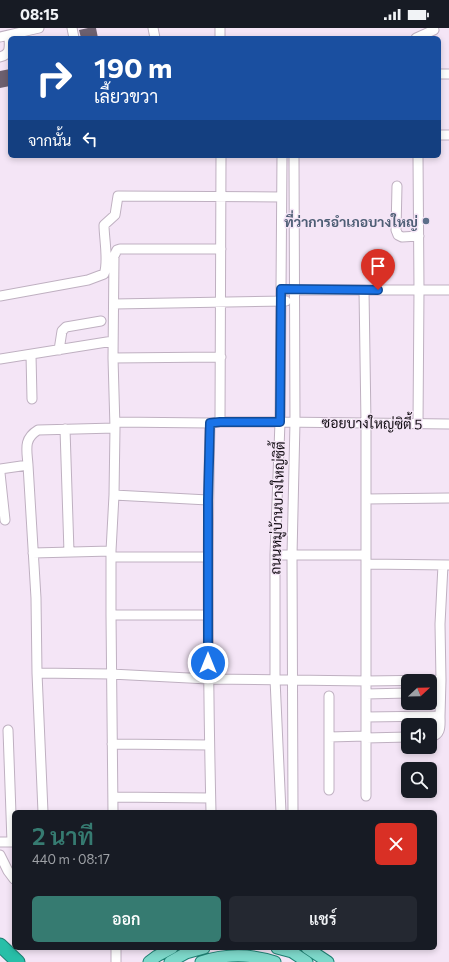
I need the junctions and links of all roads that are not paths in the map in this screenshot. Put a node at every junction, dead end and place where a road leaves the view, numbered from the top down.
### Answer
1 (39, 28) edge
2 (434, 30) dead end
3 (4, 36) edge
4 (420, 36) edge
5 (8, 47) edge
6 (8, 52) edge
7 (0, 57) edge
8 (221, 158) edge
9 (282, 158) edge
10 (294, 158) edge
11 (418, 158) edge
12 (397, 186) dead end
13 (220, 196) junction
14 (281, 197) junction
15 (419, 236) junction
16 (221, 249) junction
17 (281, 289) junction
18 (294, 290) junction
19 (364, 290) junction
20 (419, 290) junction
21 (449, 290) edge
22 (0, 296) edge
23 (280, 301) junction
24 (294, 301) junction
25 (220, 302) junction
26 (114, 304) junction
27 (101, 321) dead end
28 (113, 341) junction
29 (59, 350) junction
30 (30, 355) junction
31 (221, 357) junction
32 (113, 358) junction
33 (0, 359) edge
34 (32, 399) dead end
35 (220, 422) junction
36 (280, 422) junction
37 (295, 422) junction
38 (210, 423) junction
39 (366, 423) junction
40 (418, 424) junction
41 (449, 424) edge
42 (115, 425) junction
43 (65, 429) junction
44 (28, 465) junction
45 (0, 469) edge
46 (0, 473) edge
47 (114, 496) junction
48 (366, 498) junction
49 (449, 498) edge
50 (208, 500) junction
51 (5, 520) dead end
52 (69, 552) junction
53 (33, 553) junction
54 (111, 554) junction
55 (292, 555) junction
56 (275, 556) junction
57 (208, 557) junction
58 (366, 559) junction
59 (446, 565) edge
60 (111, 615) junction
61 (208, 615) junction
62 (445, 624) edge
63 (37, 673) junction
64 (111, 674) junction
65 (443, 674) edge
66 (208, 679) junction
67 (275, 679) junction
68 (292, 679) junction
69 (366, 681) junction
70 (440, 693) joint
71 (366, 694) junction
72 (401, 694) edge
73 (329, 696) dead end
74 (440, 716) junction
75 (366, 717) junction
76 (8, 730) dead end
77 (437, 734) edge
78 (329, 737) junction
79 (366, 737) junction
80 (401, 737) edge
81 (112, 744) junction
82 (209, 745) junction
83 (329, 790) dead end
84 (366, 796) dead end
85 (113, 797) junction
86 (210, 798) junction
87 (42, 810) edge
88 (113, 810) edge
89 (211, 810) edge
90 (281, 810) edge
91 (293, 810) edge
92 (12, 820) edge
93 (0, 842) edge
94 (12, 842) edge
95 (0, 855) edge
96 (12, 876) edge
97 (0, 945) edge
98 (116, 950) edge
99 (168, 950) edge
100 (197, 950) edge
101 (284, 950) edge
102 (311, 950) edge
103 (324, 950) edge
104 (16, 960) edge
105 (116, 962) edge
106 (149, 962) edge
107 (170, 962) edge
108 (201, 962) edge
109 (275, 962) edge
110 (307, 962) edge
111 (328, 962) edge
112 (334, 962) edge

1 - 3 street
2 - 4 street
3 - 5 street
6 - 7 street
8 - 13 street
9 - 14 street, ถนนหมู่บ้านบางใหญ่ซิตี้
10 - 18 street, ถนนหมู่บ้านบางใหญ่ซิตี้
11 - 15 street
12 - 15 street
13 - 14 street
13 - 16 street
13 - 22 street
14 - 17 street, ถนนหมู่บ้านบางใหญ่ซิตี้
15 - 20 street
16 - 25 street
16 - 26 street
17 - 18 street
17 - 23 street, ถนนหมู่บ้านบางใหญ่ซิตี้
18 - 19 street
18 - 24 street, ถนนหมู่บ้านบางใหญ่ซิตี้
19 - 20 street
19 - 39 street
20 - 21 street
20 - 40 street
23 - 24 street
23 - 25 street
23 - 36 street, ถนนหมู่บ้านบางใหญ่ซิตี้
24 - 37 street, ถนนหมู่บ้านบางใหญ่ซิตี้
25 - 26 street
25 - 31 street
26 - 28 street
27 - 29 street
28 - 29 street
28 - 32 street
29 - 30 street
30 - 33 street
30 - 34 street
31 - 32 street
31 - 35 street
32 - 42 street
35 - 36 street, ซอยบางใหญ่ซิตี้ 5
35 - 38 street, ซอยบางใหญ่ซิตี้ 5
36 - 37 street, ซอยบางใหญ่ซิตี้ 5
36 - 56 street, ถนนหมู่บ้านบางใหญ่ซิตี้
37 - 39 street, ซอยบางใหญ่ซิตี้ 5
37 - 55 street, ถนนหมู่บ้านบางใหญ่ซิตี้
38 - 42 street, ซอยบางใหญ่ซิตี้ 5
38 - 50 street
39 - 40 street, ซอยบางใหญ่ซิตี้ 5
39 - 48 street
40 - 41 street, ซอยบางใหญ่ซิตี้ 5
42 - 43 street, ซอยบางใหญ่ซิตี้ 5
42 - 47 street
43 - 44 street, ซอยบางใหญ่ซิตี้ 5
43 - 52 street
44 - 45 street
44 - 53 street
46 - 51 street
47 - 50 street
47 - 54 street
48 - 49 street
48 - 58 street
50 - 57 street
52 - 53 street
52 - 54 street
53 - 63 street
54 - 57 street
54 - 60 street
55 - 56 street
55 - 58 street
55 - 68 street, ถนนหมู่บ้านบางใหญ่ซิตี้
56 - 67 street, ถนนหมู่บ้านบางใหญ่ซิตี้
57 - 61 street
58 - 59 street
58 - 69 street
59 - 62 street
60 - 61 street
60 - 64 street
61 - 66 street
62 - 65 street
63 - 64 street
63 - 87 street
64 - 66 street
64 - 81 street
65 - 69 street
65 - 70 street
66 - 67 street
66 - 82 street
67 - 68 street
67 - 90 street, ถนนหมู่บ้านบางใหญ่ซิตี้
68 - 69 street
68 - 91 street, ถนนหมู่บ้านบางใหญ่ซิตี้
69 - 71 street
70 - 74 street
71 - 72 street
71 - 75 street
73 - 78 street
74 - 75 street
74 - 77 street
75 - 79 street
76 - 92 street
78 - 79 street
78 - 83 street
79 - 80 street
79 - 84 street
81 - 82 street
81 - 85 street
82 - 86 street
85 - 86 street
85 - 88 street
86 - 89 street
93 - 94 street
95 - 96 street
97 - 104 highway
98 - 105 street
99 - 106 main road
100 - 107 main road
101 - 110 main road
102 - 111 main road
103 - 112 main road
108 - 109 main road

